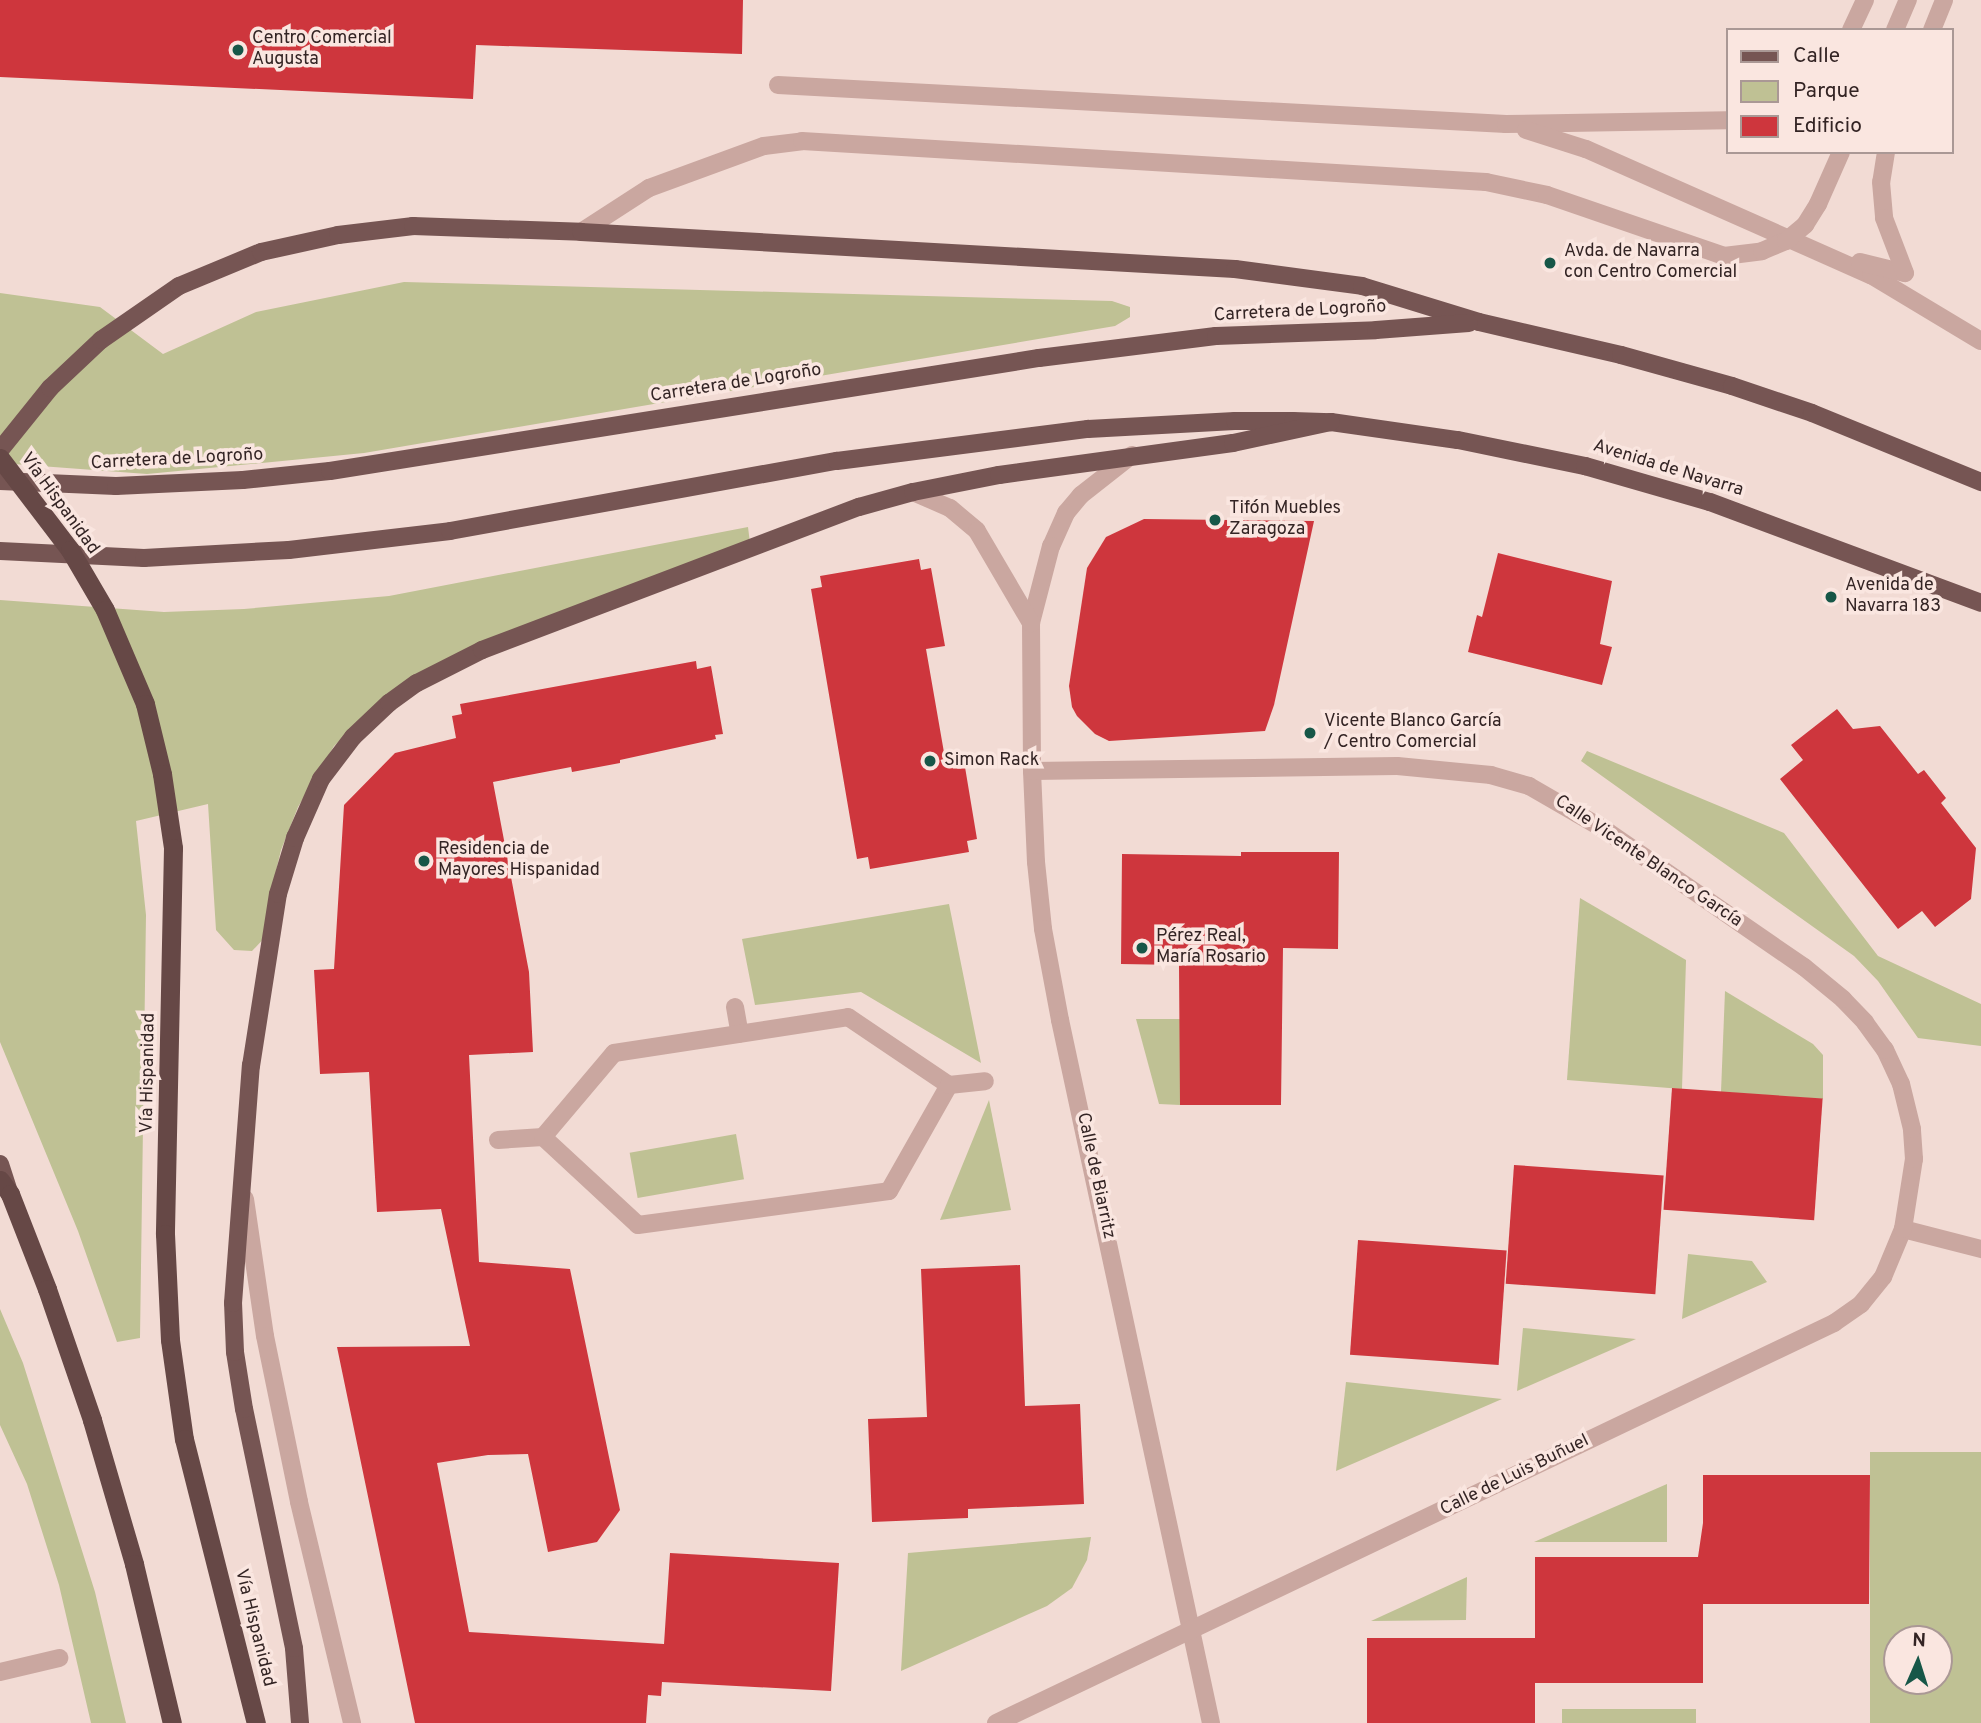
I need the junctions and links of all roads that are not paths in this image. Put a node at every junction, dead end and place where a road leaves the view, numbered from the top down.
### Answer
1 (1864, 0) edge
2 (1908, 0) edge
3 (1944, 0) edge
4 (1852, 28) edge
5 (1896, 28) edge
6 (1933, 28) edge
7 (778, 85) dead end
8 (1726, 121) edge
9 (1506, 124) junction
10 (1840, 154) edge
11 (1886, 154) edge
12 (580, 232) junction
13 (1816, 251) junction
14 (1479, 322) junction
15 (1981, 341) edge
16 (1331, 422) junction
17 (0, 450) edge
18 (1132, 455) junction
19 (0, 458) edge
20 (0, 481) edge
21 (1981, 482) edge
22 (913, 492) junction
23 (0, 551) edge
24 (1981, 603) edge
25 (1031, 623) junction
26 (1031, 771) junction
27 (735, 1007) dead end
28 (740, 1034) junction
29 (985, 1081) dead end
30 (948, 1085) junction
31 (1912, 1129) joint
32 (543, 1137) junction
33 (498, 1140) dead end
34 (0, 1164) edge
35 (243, 1176) junction
36 (5, 1187) edge
37 (1903, 1229) junction
38 (1981, 1249) edge
39 (1191, 1631) junction
40 (60, 1658) dead end
41 (0, 1672) edge
42 (172, 1723) edge
43 (256, 1723) edge
44 (300, 1723) edge
45 (352, 1723) edge
46 (996, 1723) edge
47 (1211, 1723) edge

1 - 4 street
2 - 5 street
3 - 6 street
7 - 9 street
8 - 9 street
9 - 13 street
10 - 12 street
11 - 13 street
12 - 14 main road
12 - 17 main road
13 - 15 street
14 - 20 main road, Carretera de Logroño
14 - 21 main road
16 - 18 main road
16 - 23 main road
16 - 24 main road, Avenida de Navarra
18 - 22 main road
18 - 25 street, Calle de Biarritz
19 - 43 highway, Vía Hispanidad
22 - 25 street
22 - 35 main road
25 - 26 street, Calle de Biarritz
26 - 31 street, Calle Vicente Blanco García
26 - 39 street, Calle de Biarritz
27 - 28 street
28 - 30 street
28 - 32 street
29 - 30 street
30 - 32 street
31 - 37 street, Calle de Luis Buñuel
32 - 33 street
34 - 36 main road
35 - 44 main road
35 - 45 street
36 - 42 highway
37 - 38 street
37 - 39 street, Calle de Luis Buñuel
39 - 46 street, Calle de Luis Buñuel
39 - 47 street, Calle de Biarritz
40 - 41 street

